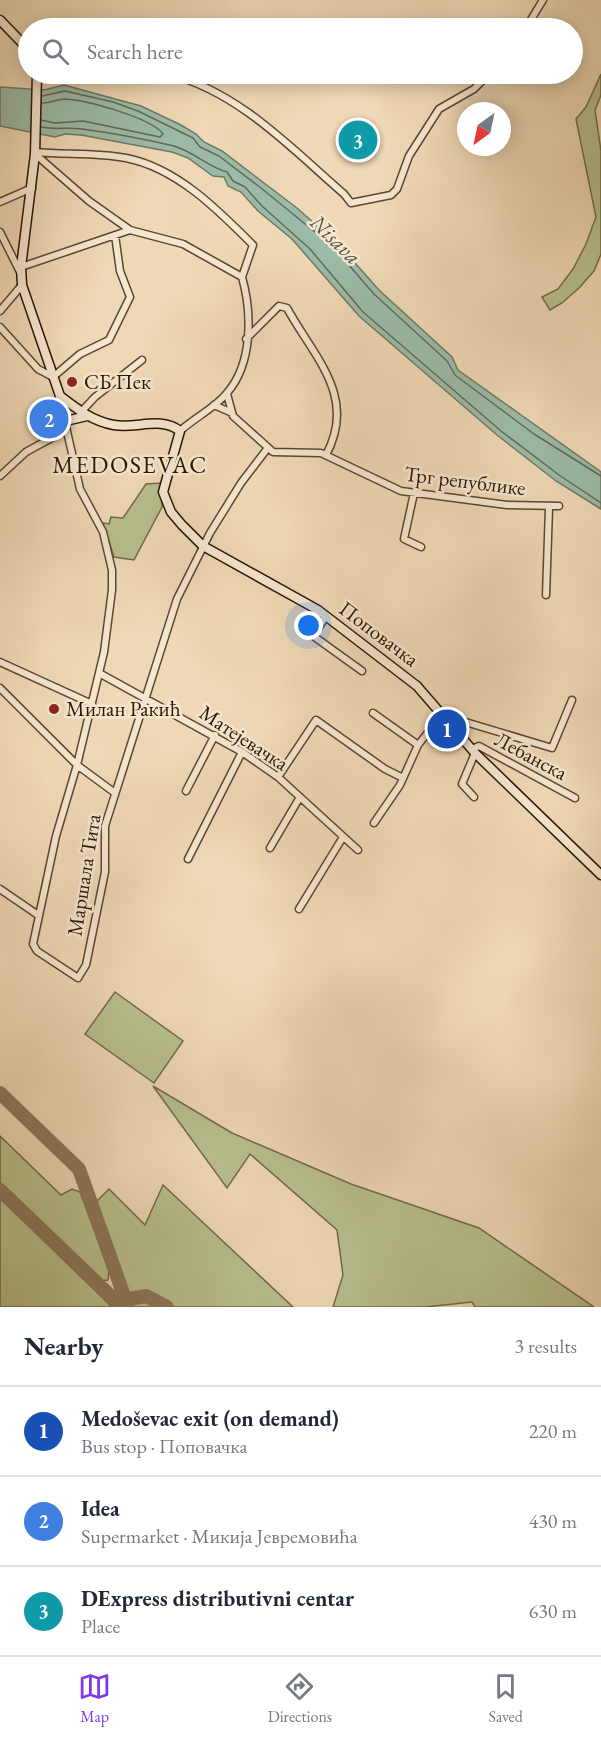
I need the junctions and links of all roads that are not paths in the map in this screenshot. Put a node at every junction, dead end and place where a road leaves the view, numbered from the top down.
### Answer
1 (543, 0) edge
2 (532, 18) edge
3 (0, 20) edge
4 (18, 36) edge
5 (38, 84) edge
6 (195, 84) edge
7 (479, 84) edge
8 (35, 153) junction
9 (32, 188) junction
10 (0, 202) edge
11 (130, 230) junction
12 (0, 232) edge
13 (115, 235) junction
14 (21, 271) junction
15 (242, 277) junction
16 (22, 285) junction
17 (0, 311) edge
18 (0, 327) edge
19 (246, 339) junction
20 (142, 360) dead end
21 (53, 377) junction
22 (227, 394) junction
23 (214, 405) junction
24 (230, 412) junction
25 (72, 416) junction
26 (180, 431) junction
27 (267, 449) junction
28 (326, 455) junction
29 (0, 476) edge
30 (414, 493) junction
31 (559, 506) dead end
32 (549, 508) junction
33 (203, 546) junction
34 (421, 547) dead end
35 (546, 595) dead end
36 (326, 616) junction
37 (305, 630) dead end
38 (314, 635) junction
39 (0, 662) edge
40 (362, 671) dead end
41 (99, 674) junction
42 (0, 688) edge
43 (147, 698) junction
44 (572, 700) dead end
45 (92, 704) junction
46 (373, 713) dead end
47 (442, 715) junction
48 (215, 735) junction
49 (418, 745) junction
50 (473, 751) junction
51 (242, 752) junction
52 (77, 765) junction
53 (278, 777) junction
54 (403, 778) junction
55 (186, 791) dead end
56 (115, 793) junction
57 (300, 797) junction
58 (474, 797) dead end
59 (575, 798) dead end
60 (375, 823) dead end
61 (343, 837) junction
62 (270, 848) dead end
63 (358, 850) dead end
64 (188, 859) dead end
65 (601, 875) edge
66 (0, 889) edge
67 (299, 909) dead end
68 (38, 915) junction

1 - 2 street
3 - 4 street
5 - 8 street
6 - 7 street
8 - 9 street
8 - 11 street
8 - 15 street
9 - 10 street
9 - 14 street
11 - 13 street
11 - 15 street
12 - 14 street
13 - 14 street
13 - 21 street
14 - 16 street
15 - 19 street
16 - 17 street
16 - 21 street
18 - 21 street
19 - 22 street
19 - 28 street
20 - 25 street
21 - 25 street
22 - 23 street
22 - 24 street
23 - 24 street
23 - 26 street
24 - 27 street
25 - 26 street
25 - 29 street
25 - 41 street
26 - 33 street, Поповачка
27 - 28 street, Трг републике
27 - 33 street, Маршала Тита
28 - 30 street, Трг републике
30 - 32 street, Трг републике
30 - 34 street
31 - 32 street, Трг републике
32 - 35 street
33 - 36 street, Поповачка
33 - 43 street, Маршала Тита
36 - 38 street
36 - 47 street, Поповачка
37 - 38 street
38 - 40 street
39 - 45 street
41 - 43 street, Матејевачка
41 - 45 street
42 - 52 street
43 - 48 street, Матејевачка
43 - 56 street, Маршала Тита
44 - 47 street
45 - 52 street
46 - 49 street
47 - 49 street
47 - 50 street, Поповачка
48 - 51 street, Матејевачка
48 - 55 street
49 - 54 street
50 - 58 street
50 - 59 street, Лебанска
50 - 65 street, Поповачка
51 - 53 street, Матејевачка
51 - 64 street
52 - 56 street
52 - 68 street
53 - 54 street
53 - 57 street, Матејевачка
54 - 60 street
56 - 68 street, Маршала Тита
57 - 61 street, Матејевачка
57 - 62 street
61 - 63 street, Матејевачка
61 - 67 street
66 - 68 street

